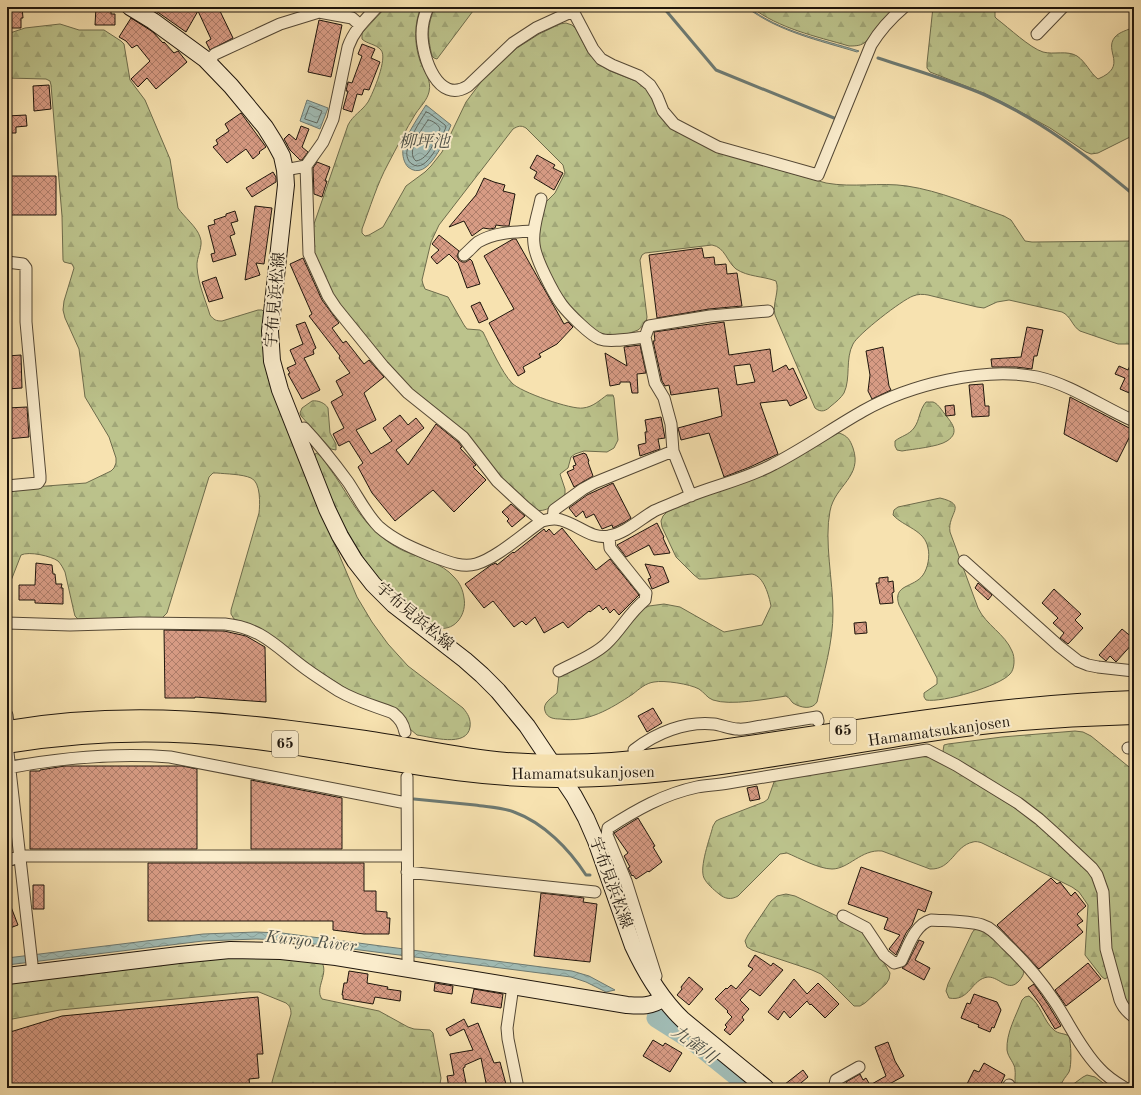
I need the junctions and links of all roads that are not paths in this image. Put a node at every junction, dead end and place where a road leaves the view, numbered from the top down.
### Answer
1 (130, 7) edge
2 (377, 7) edge
3 (428, 7) edge
4 (904, 7) edge
5 (1063, 7) edge
6 (319, 9) edge
7 (575, 9) edge
8 (360, 25) junction
9 (1037, 34) dead end
10 (207, 62) junction
11 (306, 166) junction
12 (285, 170) junction
13 (541, 199) dead end
14 (534, 231) junction
15 (464, 256) dead end
16 (7, 262) edge
17 (768, 311) dead end
18 (645, 337) junction
19 (1134, 421) edge
20 (296, 431) junction
21 (673, 451) junction
22 (7, 486) edge
23 (691, 496) junction
24 (547, 520) junction
25 (609, 537) junction
26 (964, 561) dead end
27 (7, 623) edge
28 (559, 671) dead end
29 (1134, 671) edge
30 (1134, 700) edge
31 (1134, 715) edge
32 (818, 721) dead end
33 (737, 730) junction
34 (405, 732) dead end
35 (8, 747) edge
36 (634, 750) dead end
37 (740, 755) junction
38 (552, 763) junction
39 (407, 777) dead end
40 (562, 778) junction
41 (743, 781) junction
42 (407, 802) junction
43 (20, 856) junction
44 (407, 856) junction
45 (7, 861) edge
46 (407, 872) junction
47 (595, 892) dead end
48 (843, 916) dead end
49 (407, 958) junction
50 (32, 970) junction
51 (7, 976) edge
52 (651, 980) junction
53 (513, 986) junction
54 (663, 998) junction
55 (1134, 1017) edge
56 (858, 1067) dead end
57 (518, 1088) edge
58 (766, 1088) edge
59 (837, 1088) edge
60 (1125, 1088) edge

1 - 10 main road, 宇布見浜松線
2 - 8 street
3 - 7 street
4 - 7 street
5 - 9 street
6 - 8 street
6 - 10 street
8 - 11 street
10 - 12 main road, 宇布見浜松線
11 - 12 street
11 - 24 street
12 - 20 main road, 宇布見浜松線
13 - 14 street
14 - 15 street
14 - 18 street
16 - 22 street
17 - 18 street
18 - 21 street
19 - 23 street
20 - 24 street
20 - 38 main road, 宇布見浜松線
21 - 23 street
21 - 24 street
23 - 25 street
24 - 25 street
25 - 28 street
26 - 29 street
27 - 34 street
30 - 37 main road, Hamamatsukanjosen / 65
31 - 37 main road, Hamamatsukanjosen / 65
32 - 33 street
33 - 36 street
33 - 37 street
35 - 38 main road, Hamamatsukanjosen / 65
35 - 40 main road, Hamamatsukanjosen / 65
35 - 42 street
35 - 43 street
37 - 38 main road, Hamamatsukanjosen / 65
37 - 40 main road, Hamamatsukanjosen / 65
37 - 41 street
38 - 40 main road, 宇布見浜松線
39 - 42 street
40 - 52 main road, 宇布見浜松線
41 - 52 street
41 - 55 street
42 - 44 street
43 - 44 street
43 - 45 street
43 - 50 street
44 - 46 street
46 - 47 street
46 - 49 street
48 - 60 street
49 - 50 main road
49 - 53 main road
50 - 51 main road
52 - 54 main road, 宇布見浜松線
53 - 54 main road
53 - 57 street
54 - 58 main road, 宇布見浜松線
56 - 59 street

